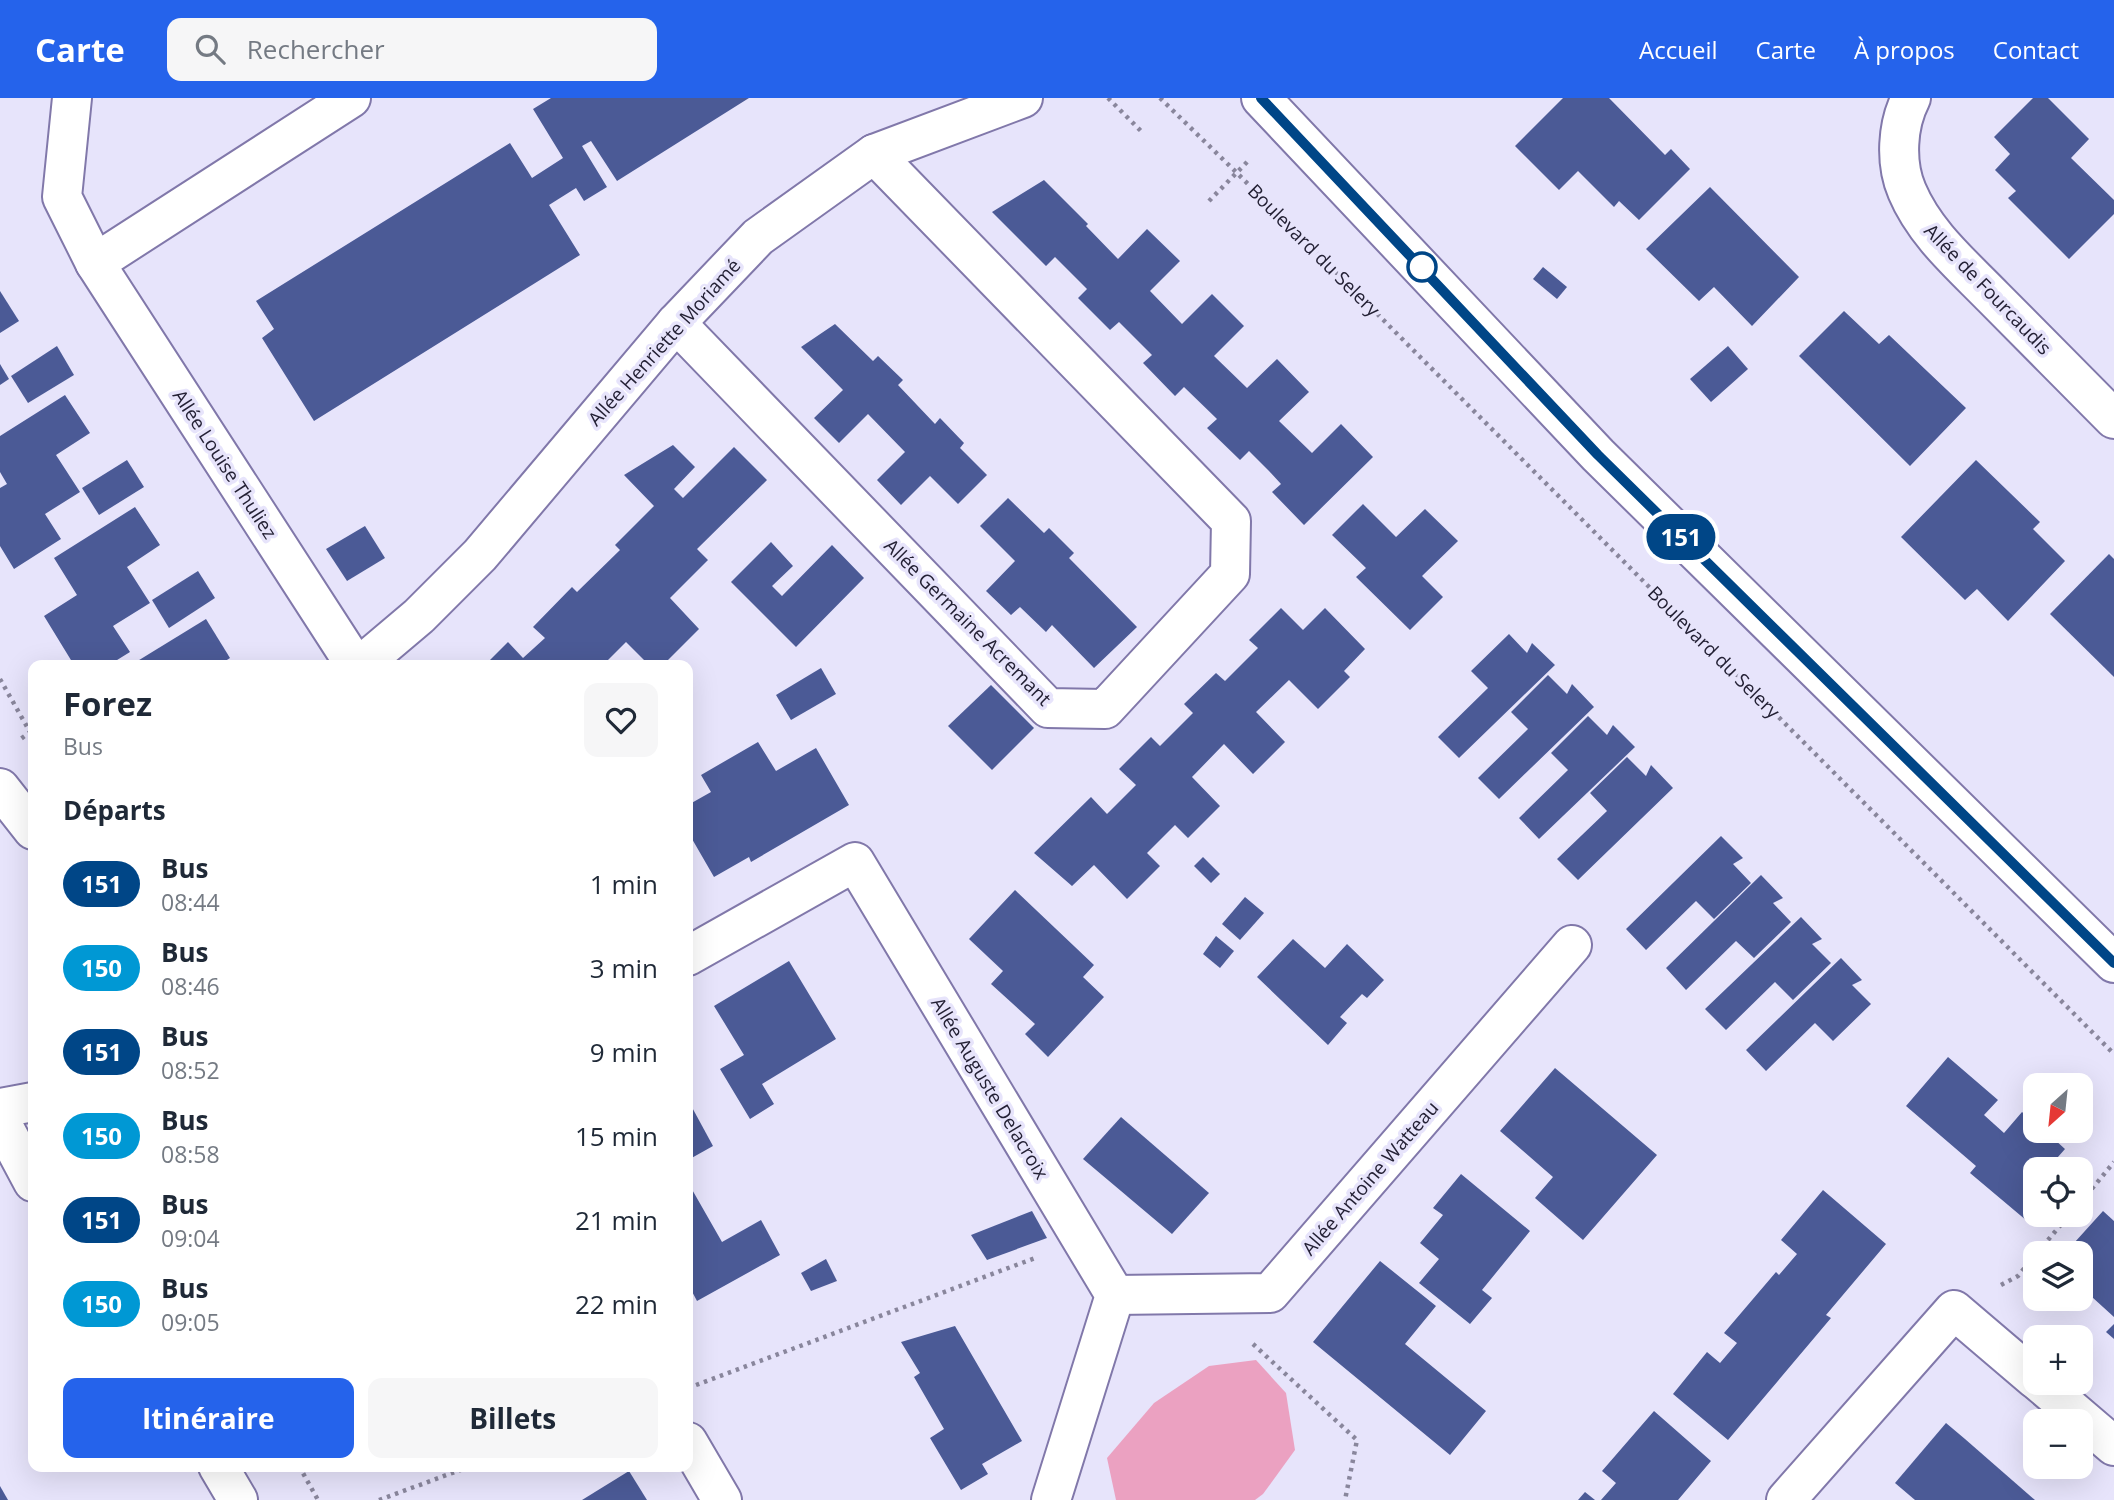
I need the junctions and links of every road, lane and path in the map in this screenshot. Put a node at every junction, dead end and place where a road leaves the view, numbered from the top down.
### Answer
1 (72, 98) edge
2 (351, 98) edge
3 (1023, 98) edge
4 (1108, 98) edge
5 (1911, 98) edge
6 (1162, 100) edge
7 (1273, 110) edge
8 (1142, 131) dead end
9 (874, 154) junction
10 (1237, 173) junction
11 (1209, 201) dead end
12 (95, 263) junction
13 (676, 323) junction
14 (2114, 419) edge
15 (352, 660) edge
16 (367, 660) edge
17 (0, 679) edge
18 (28, 726) edge
19 (28, 736) edge
20 (10, 748) dead end
21 (0, 788) edge
22 (28, 824) edge
23 (1572, 945) dead end
24 (693, 953) edge
25 (2114, 963) edge
26 (2114, 1054) edge
27 (28, 1103) edge
28 (0, 1108) edge
29 (0, 1121) edge
30 (2114, 1162) edge
31 (28, 1173) edge
32 (2093, 1187) edge
33 (2059, 1227) edge
34 (1082, 1241) junction
35 (2047, 1241) edge
36 (1200, 1294) junction
37 (1115, 1295) junction
38 (2023, 1369) edge
39 (693, 1386) edge
40 (2054, 1395) edge
41 (2114, 1446) edge
42 (693, 1451) edge
43 (222, 1472) edge
44 (302, 1472) edge
45 (455, 1472) edge
46 (238, 1500) edge
47 (318, 1500) edge
48 (379, 1500) edge
49 (722, 1500) edge
50 (1051, 1500) edge
51 (1345, 1500) edge
52 (1786, 1500) edge

1 - 12 street, Allée Louise Thuliez
2 - 12 street
3 - 9 street, Allée Henriette Moriamé
4 - 8 path
5 - 14 street, Allée de Fourcaudis
6 - 10 path, Boulevard du Selery
7 - 10 path
7 - 25 street
9 - 13 street, Allée Henriette Moriamé
9 - 13 street, Allée Germaine Acremant
10 - 11 path
10 - 26 path, Boulevard du Selery
12 - 15 street, Allée Louise Thuliez
13 - 16 street, Allée Henriette Moriamé
17 - 18 path
19 - 20 path
21 - 22 street
23 - 36 street, Allée Antoine Watteau
24 - 34 street, Allée Auguste Delacroix
27 - 28 street
29 - 31 street
30 - 32 path
33 - 35 path
34 - 37 street, Allée Auguste Delacroix
34 - 39 path
36 - 37 street, Allée Antoine Watteau
36 - 51 path
37 - 50 street
38 - 52 street
40 - 41 street
42 - 49 street
43 - 46 street
44 - 47 path
45 - 48 path

